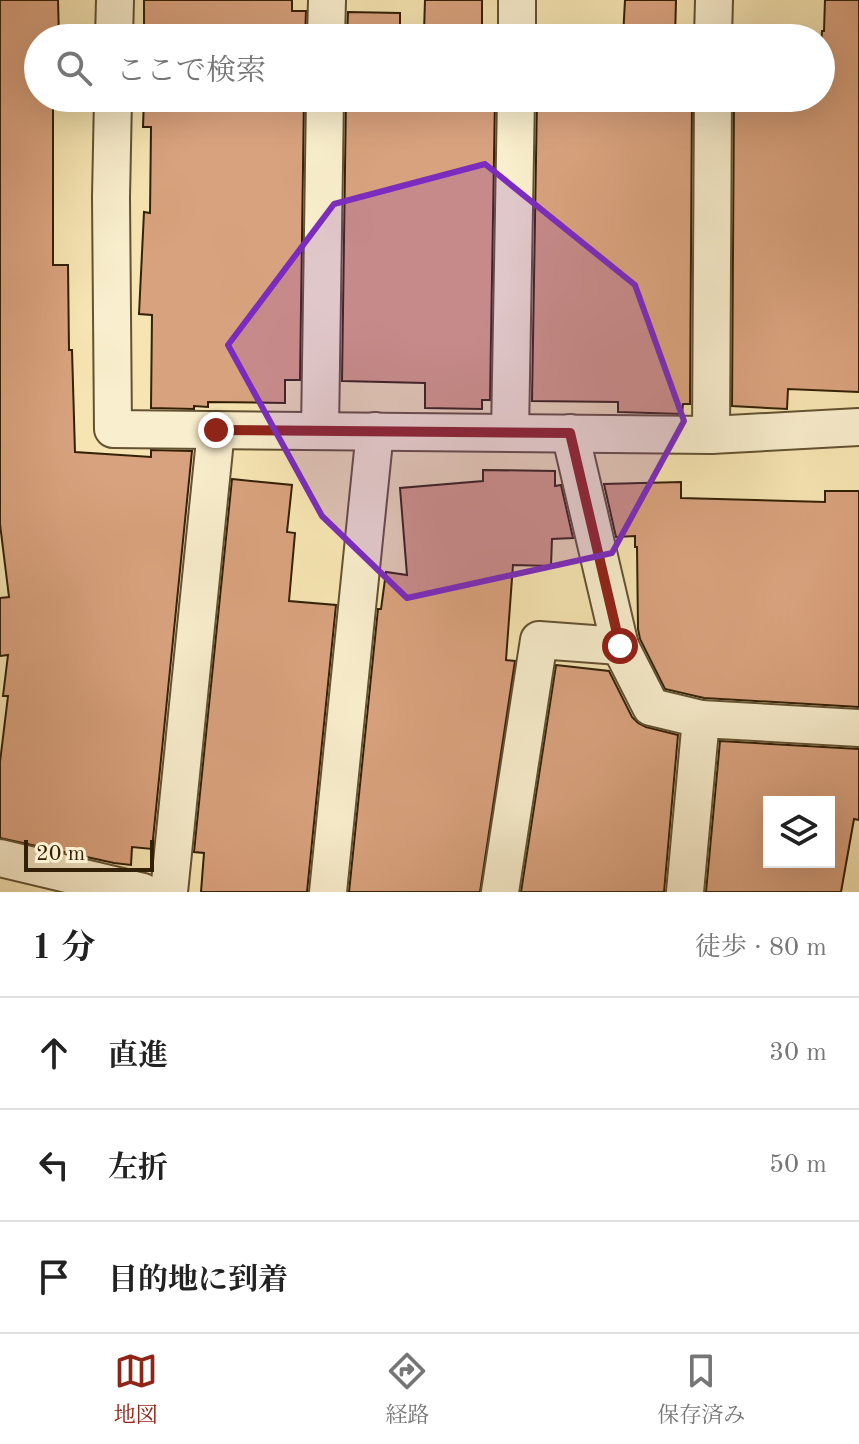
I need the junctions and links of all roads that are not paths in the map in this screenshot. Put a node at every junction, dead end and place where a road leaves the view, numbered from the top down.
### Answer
1 (115, 0) edge
2 (327, 0) edge
3 (517, 0) edge
4 (714, 0) edge
5 (114, 24) edge
6 (326, 24) edge
7 (517, 24) edge
8 (713, 24) edge
9 (113, 112) edge
10 (325, 112) edge
11 (516, 112) edge
12 (713, 112) edge
13 (859, 427) edge
14 (216, 430) junction
15 (320, 431) junction
16 (375, 431) junction
17 (510, 433) junction
18 (570, 433) junction
19 (711, 435) junction
20 (620, 646) junction
21 (701, 719) junction
22 (859, 728) edge
23 (0, 858) edge
24 (143, 892) edge
25 (169, 892) edge
26 (328, 892) edge
27 (500, 892) edge
28 (685, 892) edge

1 - 5 street
2 - 6 street
3 - 7 street
4 - 8 street
9 - 14 street
10 - 15 street
11 - 17 street
12 - 19 street
13 - 19 street
14 - 15 street
14 - 25 street
15 - 16 street
16 - 17 street
16 - 26 street
17 - 18 street
18 - 19 street
18 - 20 street
20 - 21 street
20 - 27 street
21 - 22 street
21 - 28 street
23 - 24 street

